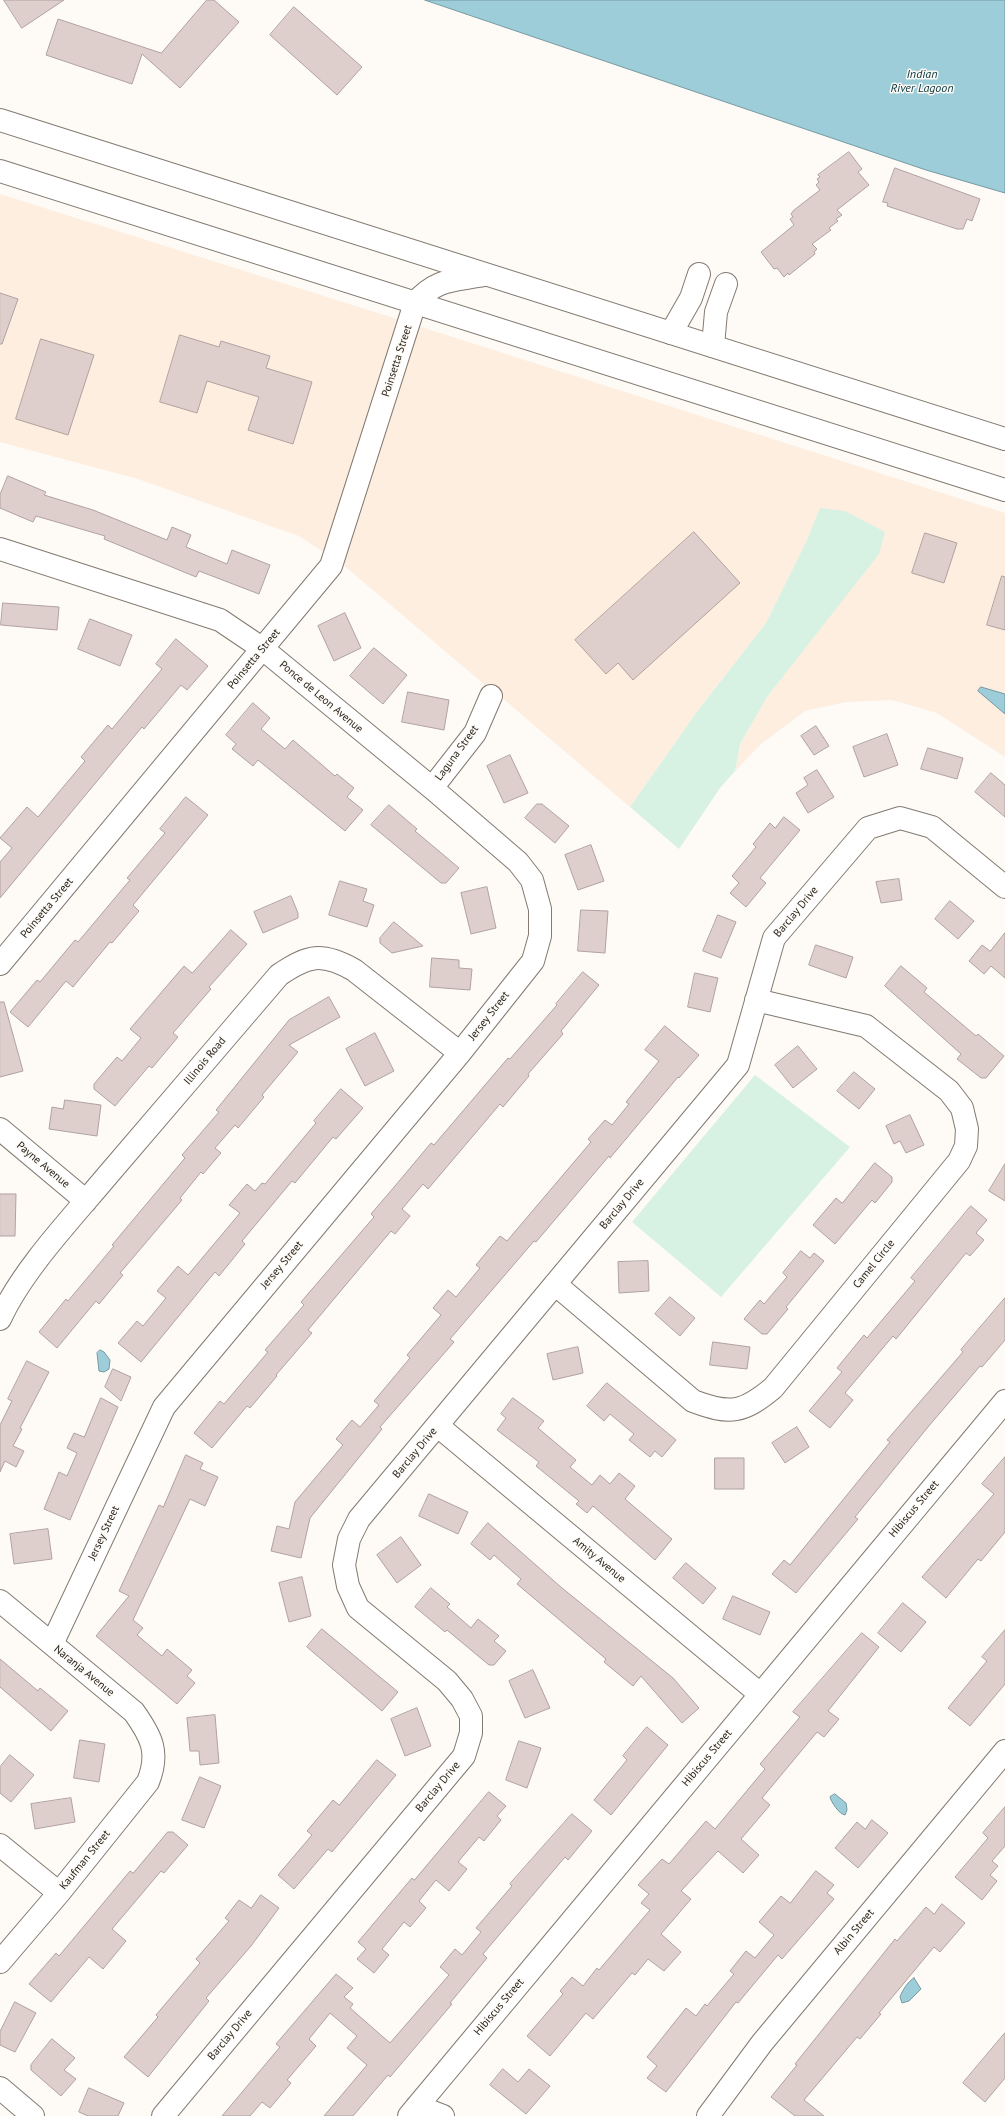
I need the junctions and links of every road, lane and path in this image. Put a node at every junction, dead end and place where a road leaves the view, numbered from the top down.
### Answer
1 (0, 120) edge
2 (0, 171) edge
3 (699, 274) dead end
4 (487, 275) junction
5 (726, 284) dead end
6 (416, 303) junction
7 (671, 333) junction
8 (713, 346) junction
9 (1005, 439) edge
10 (1005, 490) edge
11 (1, 551) edge
12 (263, 649) junction
13 (491, 696) dead end
14 (432, 788) junction
15 (1005, 887) edge
16 (540, 909) joint
17 (0, 964) edge
18 (756, 1000) junction
19 (460, 1053) junction
20 (0, 1129) edge
21 (86, 1201) junction
22 (555, 1284) junction
23 (0, 1319) edge
24 (1005, 1401) edge
25 (438, 1426) junction
26 (0, 1601) edge
27 (52, 1644) junction
28 (760, 1694) junction
29 (154, 1751) joint
30 (1005, 1751) edge
31 (0, 1844) edge
32 (59, 1893) junction
33 (0, 1962) edge
34 (0, 2088) edge
35 (413, 2111) edge
36 (33, 2116) edge
37 (163, 2116) edge
38 (444, 2116) edge
39 (708, 2116) edge

1 - 4 street
2 - 6 street
3 - 7 street
4 - 6 street
4 - 7 street
5 - 8 street
6 - 10 street
6 - 12 street, Poinsetta Street
7 - 8 street
8 - 9 street
11 - 12 street, Ponce de Leon Avenue
12 - 14 street, Ponce de Leon Avenue
12 - 17 street, Poinsetta Street
13 - 14 street, Laguna Street
14 - 16 street, Ponce de Leon Avenue
15 - 18 street, Barclay Drive
16 - 19 street, Jersey Street
18 - 22 street, Barclay Drive
18 - 22 street, Camel Circle
19 - 21 street, Illinois Road
19 - 27 street, Jersey Street
20 - 21 street, Payne Avenue
21 - 23 street, Illinois Road
22 - 25 street, Barclay Drive
24 - 28 street, Hibiscus Street
25 - 28 street, Amity Avenue
25 - 37 street, Barclay Drive
26 - 27 street, Naranja Avenue
27 - 29 street, Naranja Avenue
28 - 35 street, Hibiscus Street
29 - 32 street, Kaufman Street
30 - 39 street, Albin Street
31 - 32 street
32 - 33 street, Kaufman Street
34 - 36 street
35 - 38 street

